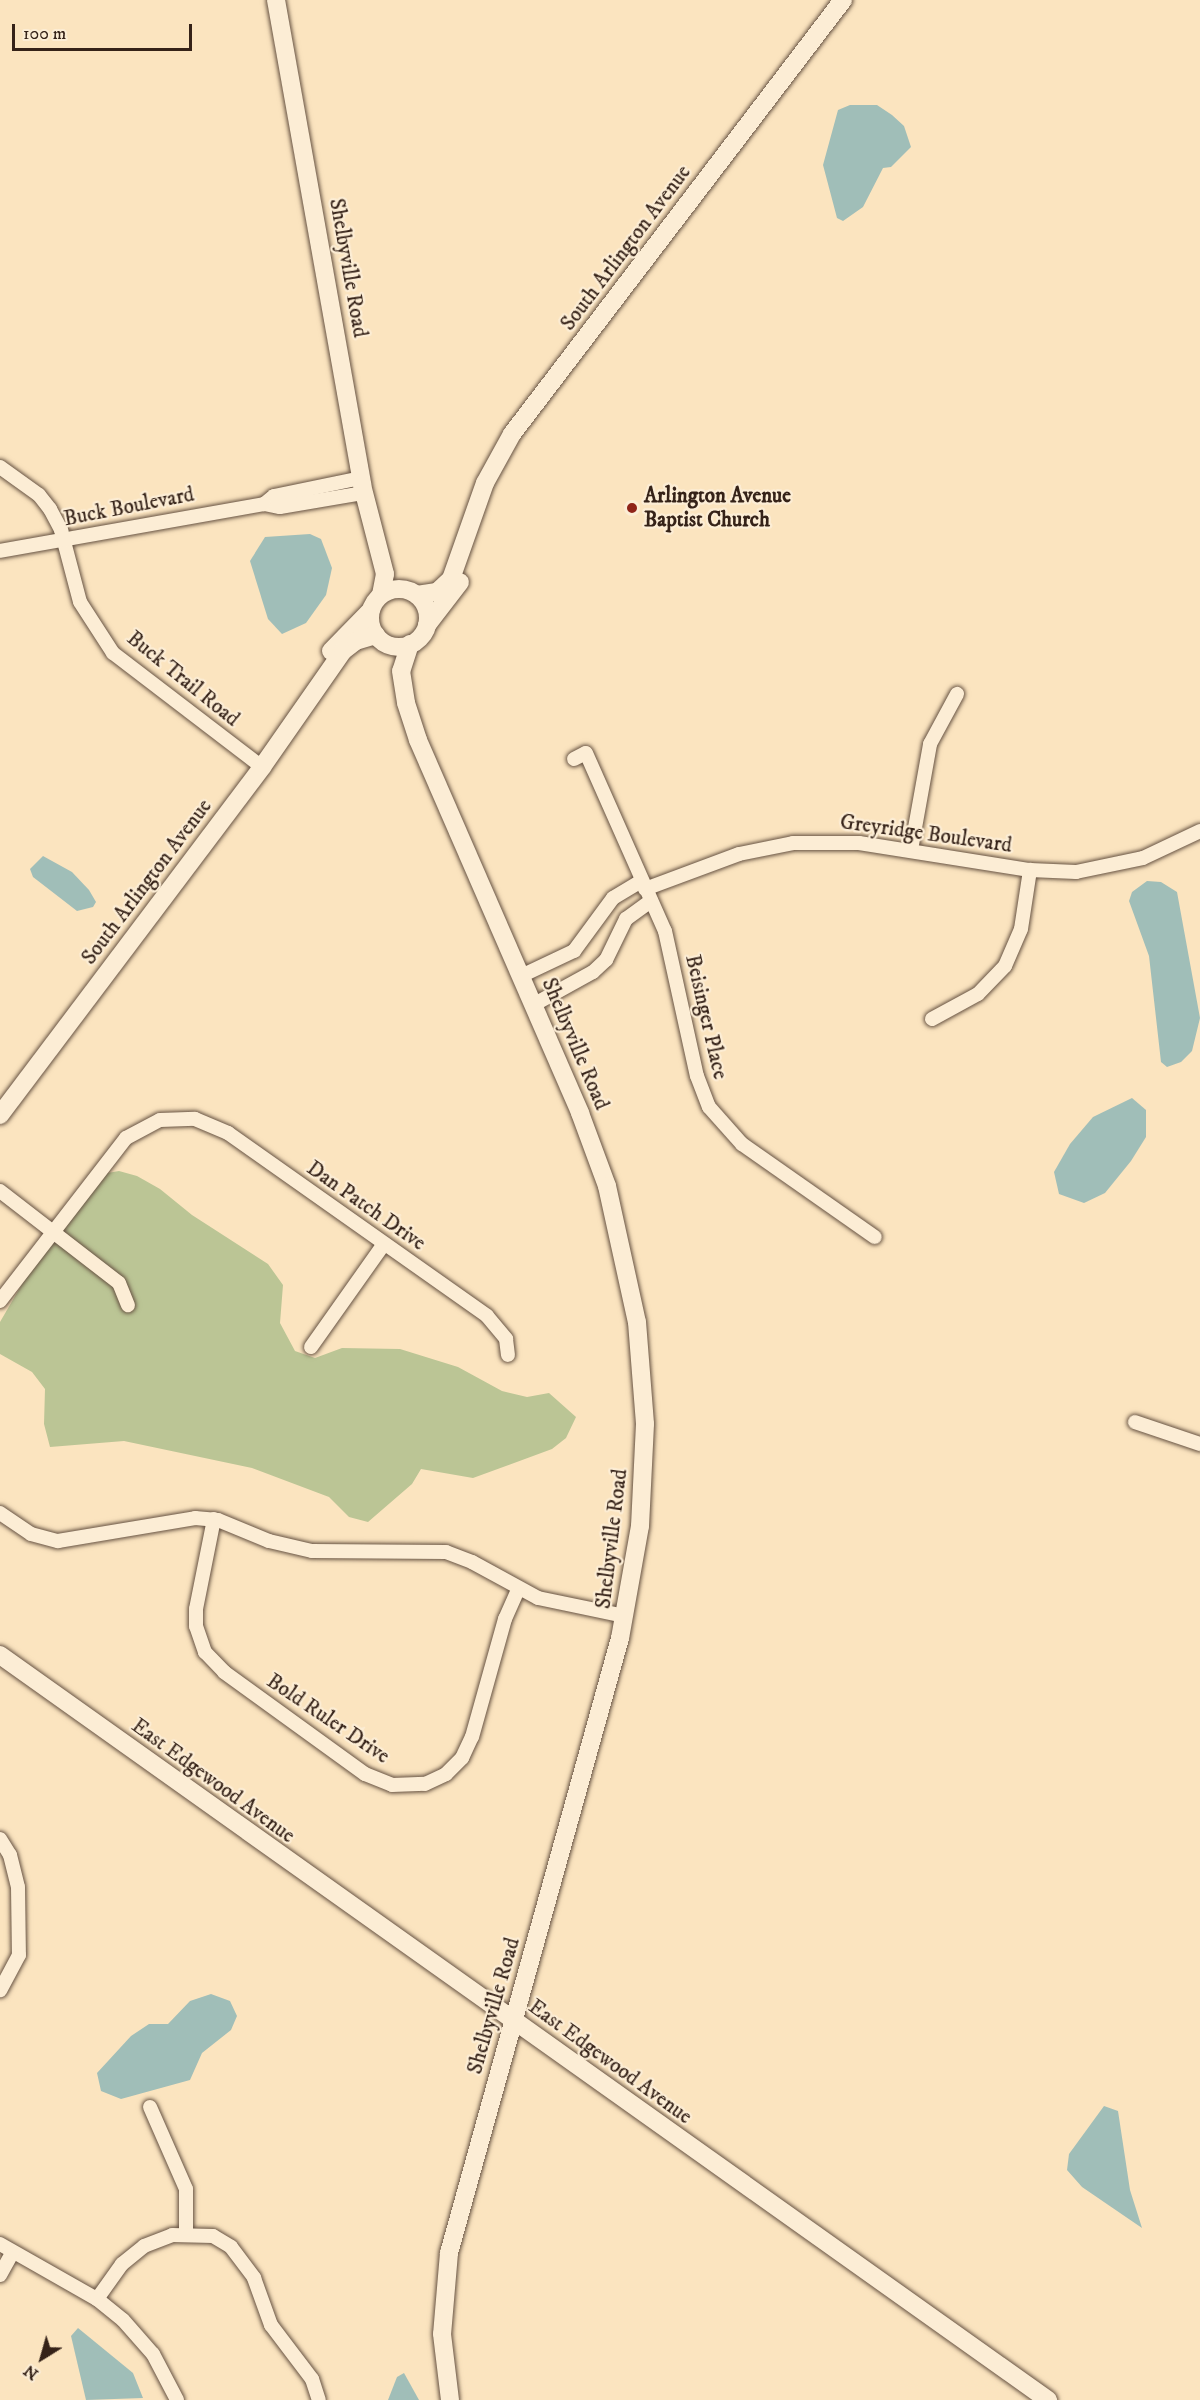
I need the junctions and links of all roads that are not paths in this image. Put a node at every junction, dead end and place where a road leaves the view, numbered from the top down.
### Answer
1 (276, 0) edge
2 (843, 0) edge
3 (0, 467) edge
4 (363, 486) junction
5 (469, 537) junction
6 (64, 541) junction
7 (378, 543) junction
8 (0, 551) edge
9 (413, 593) junction
10 (376, 603) junction
11 (427, 625) junction
12 (379, 638) junction
13 (410, 644) junction
14 (326, 673) junction
15 (957, 694) dead end
16 (406, 703) junction
17 (574, 759) dead end
18 (262, 767) junction
19 (1200, 831) edge
20 (911, 850) junction
21 (1030, 870) junction
22 (646, 890) junction
23 (521, 976) junction
24 (533, 1005) junction
25 (932, 1019) dead end
26 (0, 1114) edge
27 (0, 1191) edge
28 (53, 1231) junction
29 (875, 1237) dead end
30 (384, 1244) junction
31 (0, 1301) edge
32 (128, 1305) dead end
33 (311, 1347) dead end
34 (508, 1355) dead end
35 (1135, 1422) dead end
36 (1200, 1444) edge
37 (0, 1513) edge
38 (214, 1520) junction
39 (518, 1590) junction
40 (625, 1616) junction
41 (0, 1655) edge
42 (0, 1839) edge
43 (0, 1990) edge
44 (514, 2020) junction
45 (150, 2107) dead end
46 (186, 2234) junction
47 (0, 2244) edge
48 (13, 2252) junction
49 (0, 2275) edge
50 (97, 2299) junction
51 (177, 2400) edge
52 (319, 2400) edge
53 (450, 2400) edge
54 (1047, 2400) edge

1 - 4 main road, Shelbyville Road
2 - 5 main road, South Arlington Avenue
3 - 6 street, Buck Trail Road
4 - 6 street, Buck Boulevard
4 - 7 main road, Shelbyville Road
5 - 9 main road, South Arlington Avenue
5 - 11 main road, South Arlington Avenue
6 - 8 street, Buck Boulevard
6 - 18 street, Buck Trail Road
7 - 9 main road
7 - 10 main road
9 - 10 main road
9 - 11 main road
10 - 12 main road
10 - 14 main road, South Arlington Avenue
11 - 13 main road
12 - 13 main road
12 - 14 main road, South Arlington Avenue
12 - 16 main road
13 - 16 main road
14 - 18 main road, South Arlington Avenue
15 - 20 street
16 - 23 main road, Shelbyville Road
17 - 22 street, Beisinger Place
18 - 26 main road, South Arlington Avenue
19 - 21 street, Greyridge Boulevard
20 - 21 street, Greyridge Boulevard
20 - 22 street, Greyridge Boulevard
21 - 25 street
22 - 23 street, Greyridge Boulevard
22 - 24 street, Greyridge Boulevard
22 - 29 street, Beisinger Place
23 - 24 main road, Shelbyville Road
24 - 40 main road, Shelbyville Road
27 - 28 street
28 - 30 street, Dan Patch Drive
28 - 31 street
28 - 32 street
30 - 33 street
30 - 34 street, Dan Patch Drive
35 - 36 street
37 - 38 street
38 - 39 street
38 - 39 street, Bold Ruler Drive
39 - 40 street
40 - 44 main road, Shelbyville Road
41 - 44 main road, East Edgewood Avenue
42 - 43 street
44 - 53 main road, Shelbyville Road
44 - 54 main road, East Edgewood Avenue
45 - 46 street
46 - 50 street
46 - 52 street
47 - 48 street
48 - 49 street
48 - 50 street
50 - 51 street

